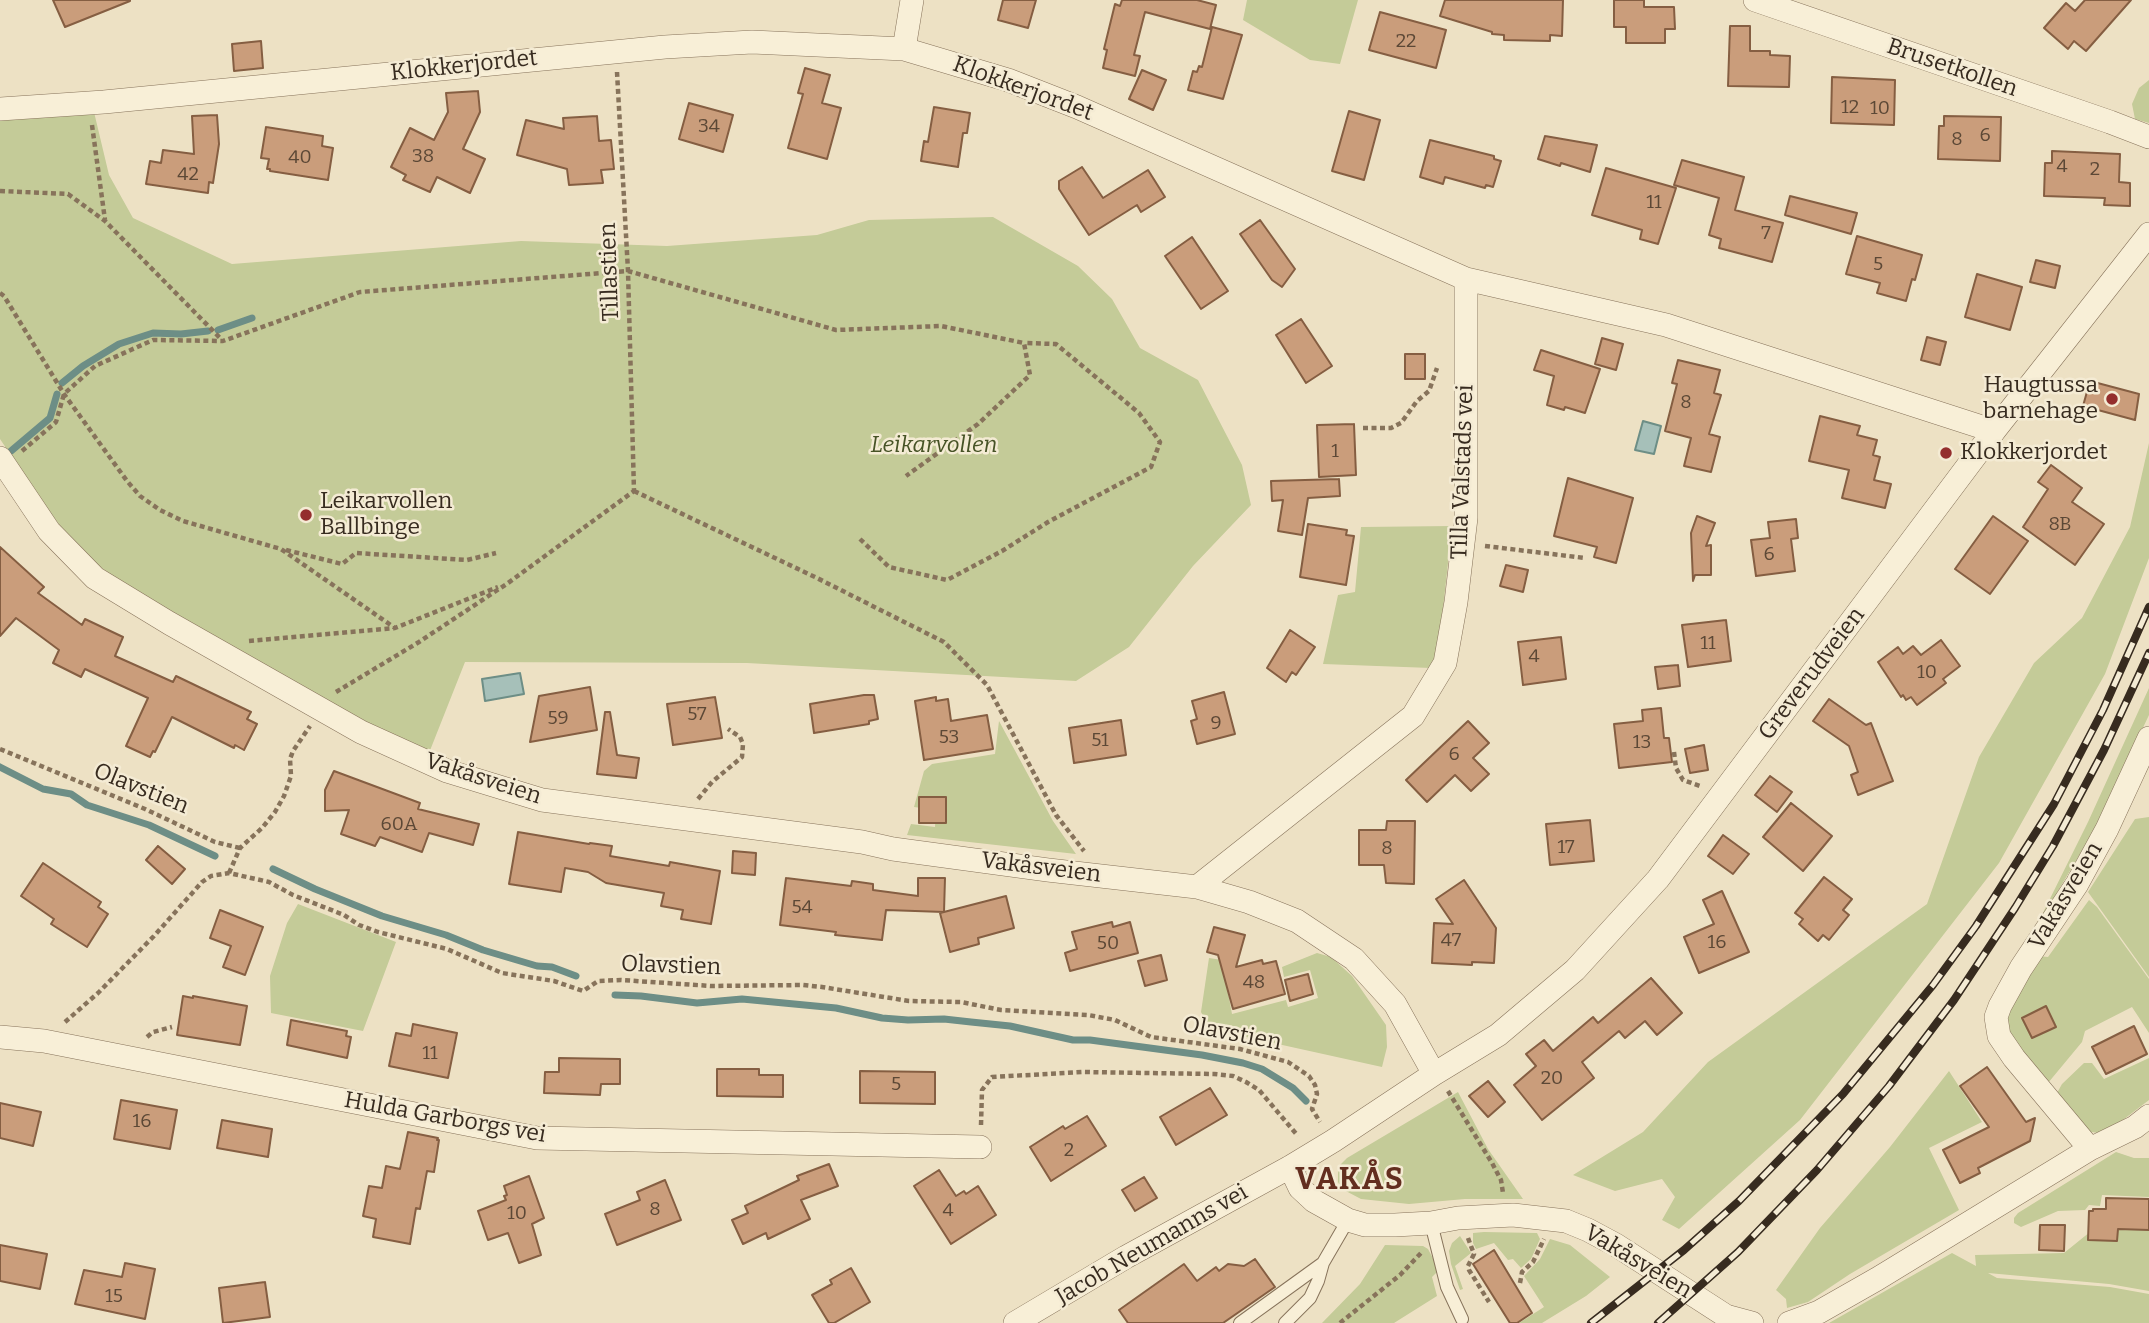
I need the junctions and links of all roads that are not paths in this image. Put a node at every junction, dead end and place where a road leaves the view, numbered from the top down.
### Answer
1 (912, 0) edge
2 (1755, 0) edge
3 (904, 49) junction
4 (0, 109) edge
5 (2149, 137) edge
6 (2149, 234) edge
7 (1466, 279) junction
8 (1994, 431) junction
9 (3, 462) edge
10 (2149, 738) edge
11 (1197, 887) junction
12 (0, 1037) edge
13 (1434, 1074) junction
14 (2144, 1126) edge
15 (980, 1147) road end
16 (2090, 1149) junction
17 (1290, 1167) junction
18 (1348, 1220) junction
19 (1431, 1223) junction
20 (1323, 1263) junction
21 (1462, 1319) dead end
22 (1015, 1323) edge
23 (1240, 1323) edge
24 (1286, 1323) edge
25 (1752, 1323) edge
26 (1789, 1323) edge

1 - 3 street
2 - 5 street, Brusetkollen
3 - 4 street, Klokkerjordet
3 - 7 street, Klokkerjordet
6 - 8 street, Greverudveien
7 - 8 street, Klokkerjordet
7 - 11 street, Tilla Valstads vei
8 - 13 street, Greverudveien
9 - 11 street, Vakåsveien
10 - 16 street, Vakåsveien
11 - 13 street, Vakåsveien
12 - 15 street, Hulda Garborgs vei
13 - 17 street
14 - 16 street
16 - 26 street
17 - 18 street, Vakåsveien
17 - 22 street, Jacob Neumanns vei
18 - 19 street, Vakåsveien
18 - 20 lane
19 - 21 lane
19 - 25 street, Vakåsveien
20 - 23 lane
20 - 24 lane

